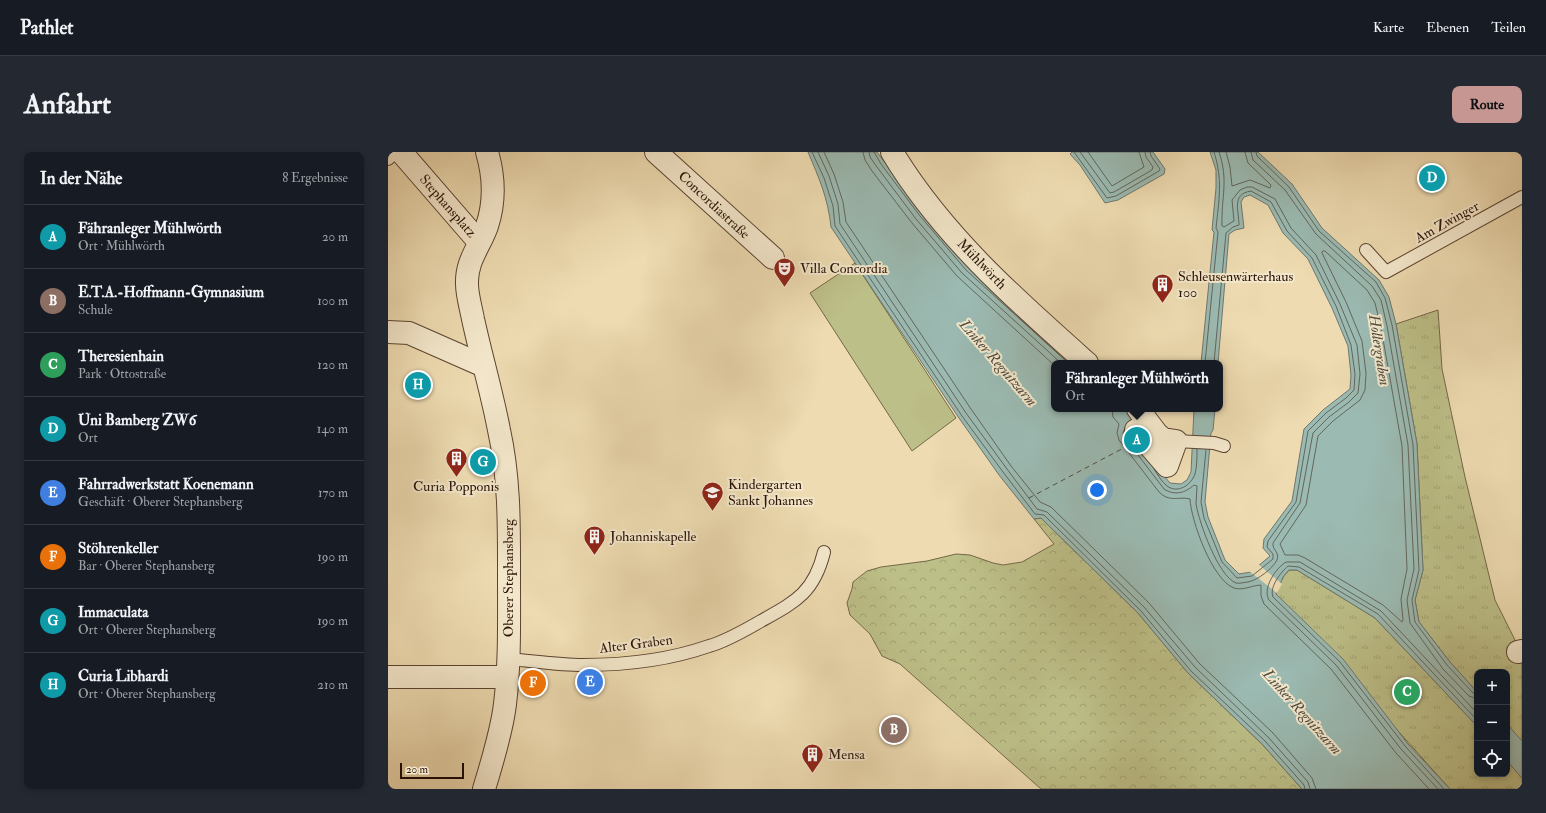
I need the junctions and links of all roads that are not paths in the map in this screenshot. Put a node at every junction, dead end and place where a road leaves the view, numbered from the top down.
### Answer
1 (396, 152) edge
2 (401, 152) edge
3 (488, 152) edge
4 (656, 152) edge
5 (892, 152) edge
6 (388, 159) edge
7 (1522, 197) edge
8 (479, 242) junction
9 (1366, 250) dead end
10 (773, 258) dead end
11 (399, 332) edge
12 (1084, 360) edge
13 (484, 366) junction
14 (1137, 419) edge
15 (1183, 441) joint
16 (1219, 444) dead end
17 (824, 552) dead end
18 (507, 668) junction
19 (388, 677) edge
20 (484, 789) edge

1 - 6 lane
2 - 8 street, Stephansplatz
3 - 8 street, Oberer Stephansberg
4 - 10 street, Concordiastraße
5 - 12 street, Mühlwörth
7 - 9 lane, Am Zwinger
8 - 13 street, Oberer Stephansberg
11 - 13 street
13 - 18 street, Oberer Stephansberg
14 - 15 street
15 - 16 lane
17 - 18 lane, Alter Graben
18 - 19 street
18 - 20 street, Oberer Stephansberg

